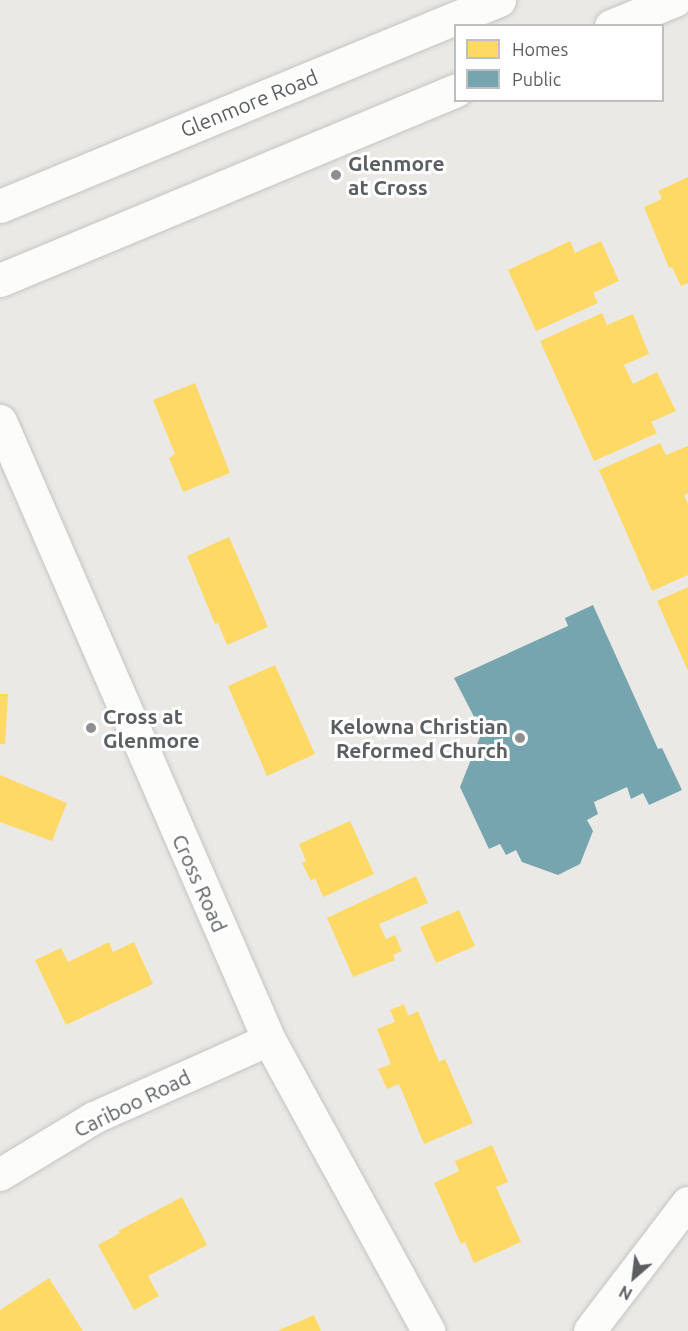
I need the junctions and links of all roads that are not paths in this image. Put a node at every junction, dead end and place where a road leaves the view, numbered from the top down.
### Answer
1 (498, 0) edge
2 (675, 0) edge
3 (616, 24) edge
4 (454, 91) edge
5 (0, 206) edge
6 (0, 280) edge
7 (0, 421) edge
8 (269, 1040) junction
9 (0, 1175) edge
10 (688, 1203) edge
11 (428, 1331) edge
12 (590, 1331) edge

1 - 5 main road, Glenmore Road
2 - 3 main road
4 - 6 main road
7 - 8 main road, Cross Road
8 - 9 street, Cariboo Road
8 - 11 main road, Cross Road
10 - 12 street

